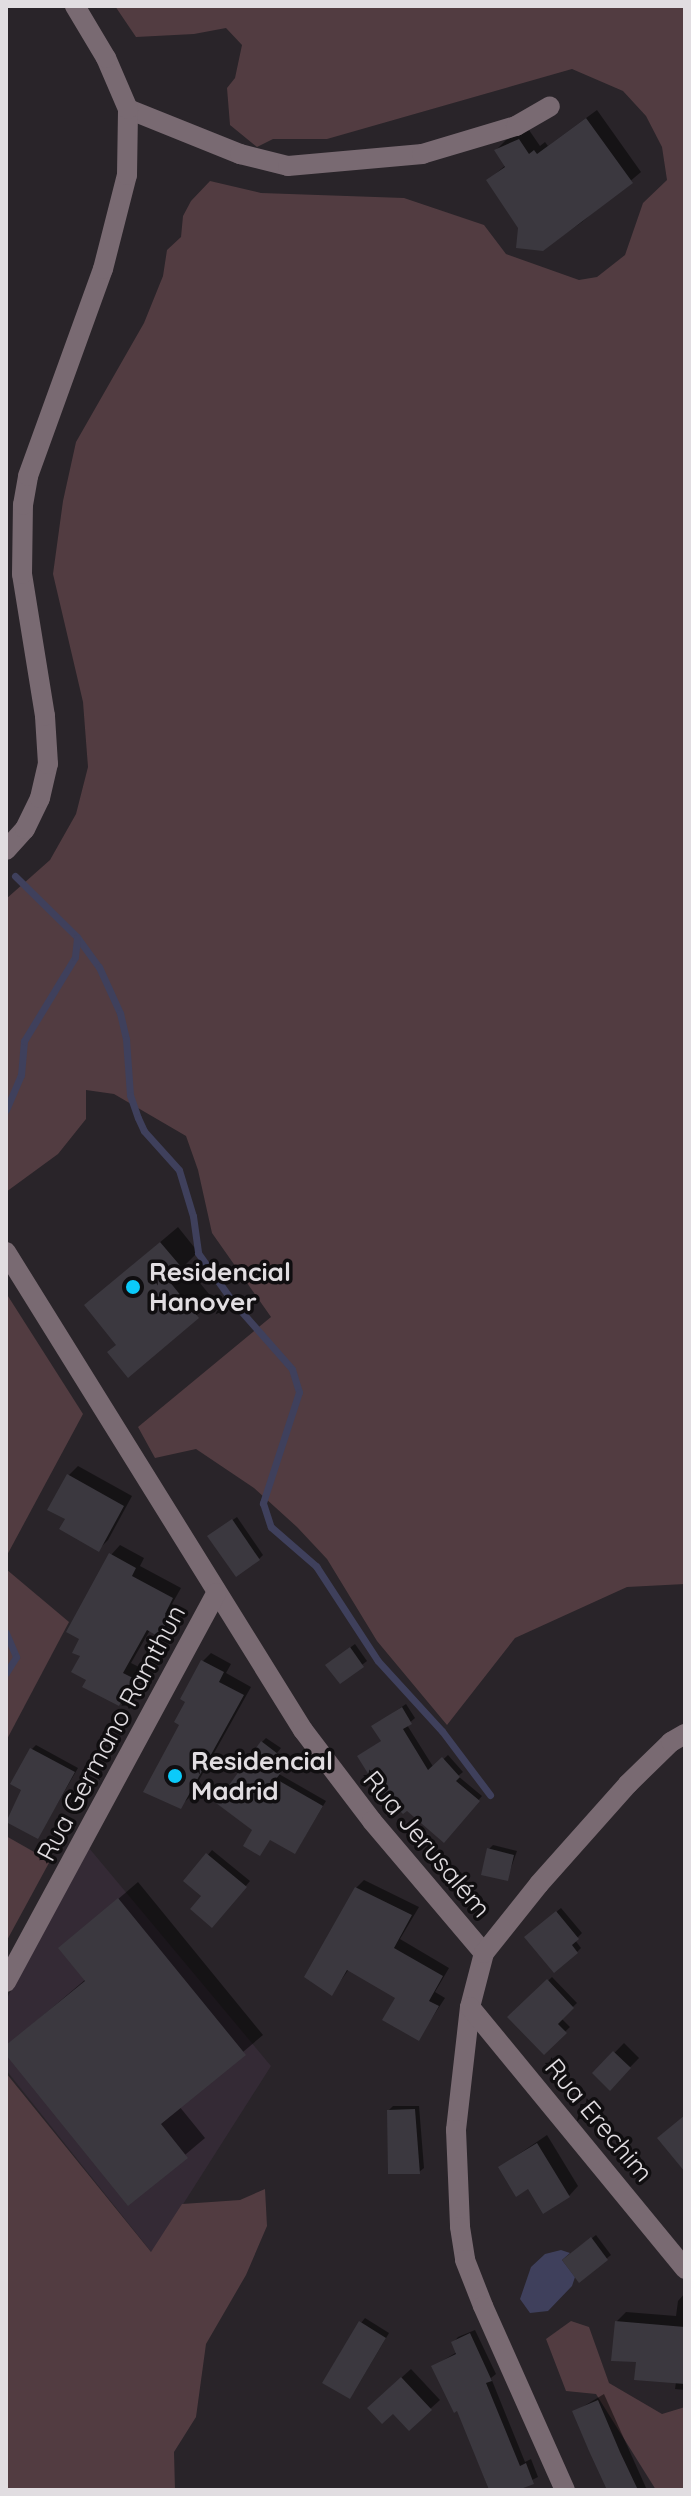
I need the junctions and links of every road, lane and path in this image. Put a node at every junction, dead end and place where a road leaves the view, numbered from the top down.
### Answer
1 (75, 6) edge
2 (550, 106) dead end
3 (128, 109) junction
4 (6, 850) edge
5 (6, 1252) edge
6 (216, 1593) junction
7 (685, 1734) edge
8 (484, 1953) junction
9 (6, 1982) edge
10 (470, 2007) junction
11 (685, 2269) edge
12 (565, 2490) edge

1 - 3 street
2 - 3 street
3 - 4 street
5 - 6 street, Rua Jerusalém
6 - 8 street, Rua Jerusalém
6 - 9 street, Rua Germano Ramthun
7 - 8 street
8 - 10 street, Rua Jerusalém
10 - 11 street, Rua Erechim
10 - 12 street, Rua Jerusalém

